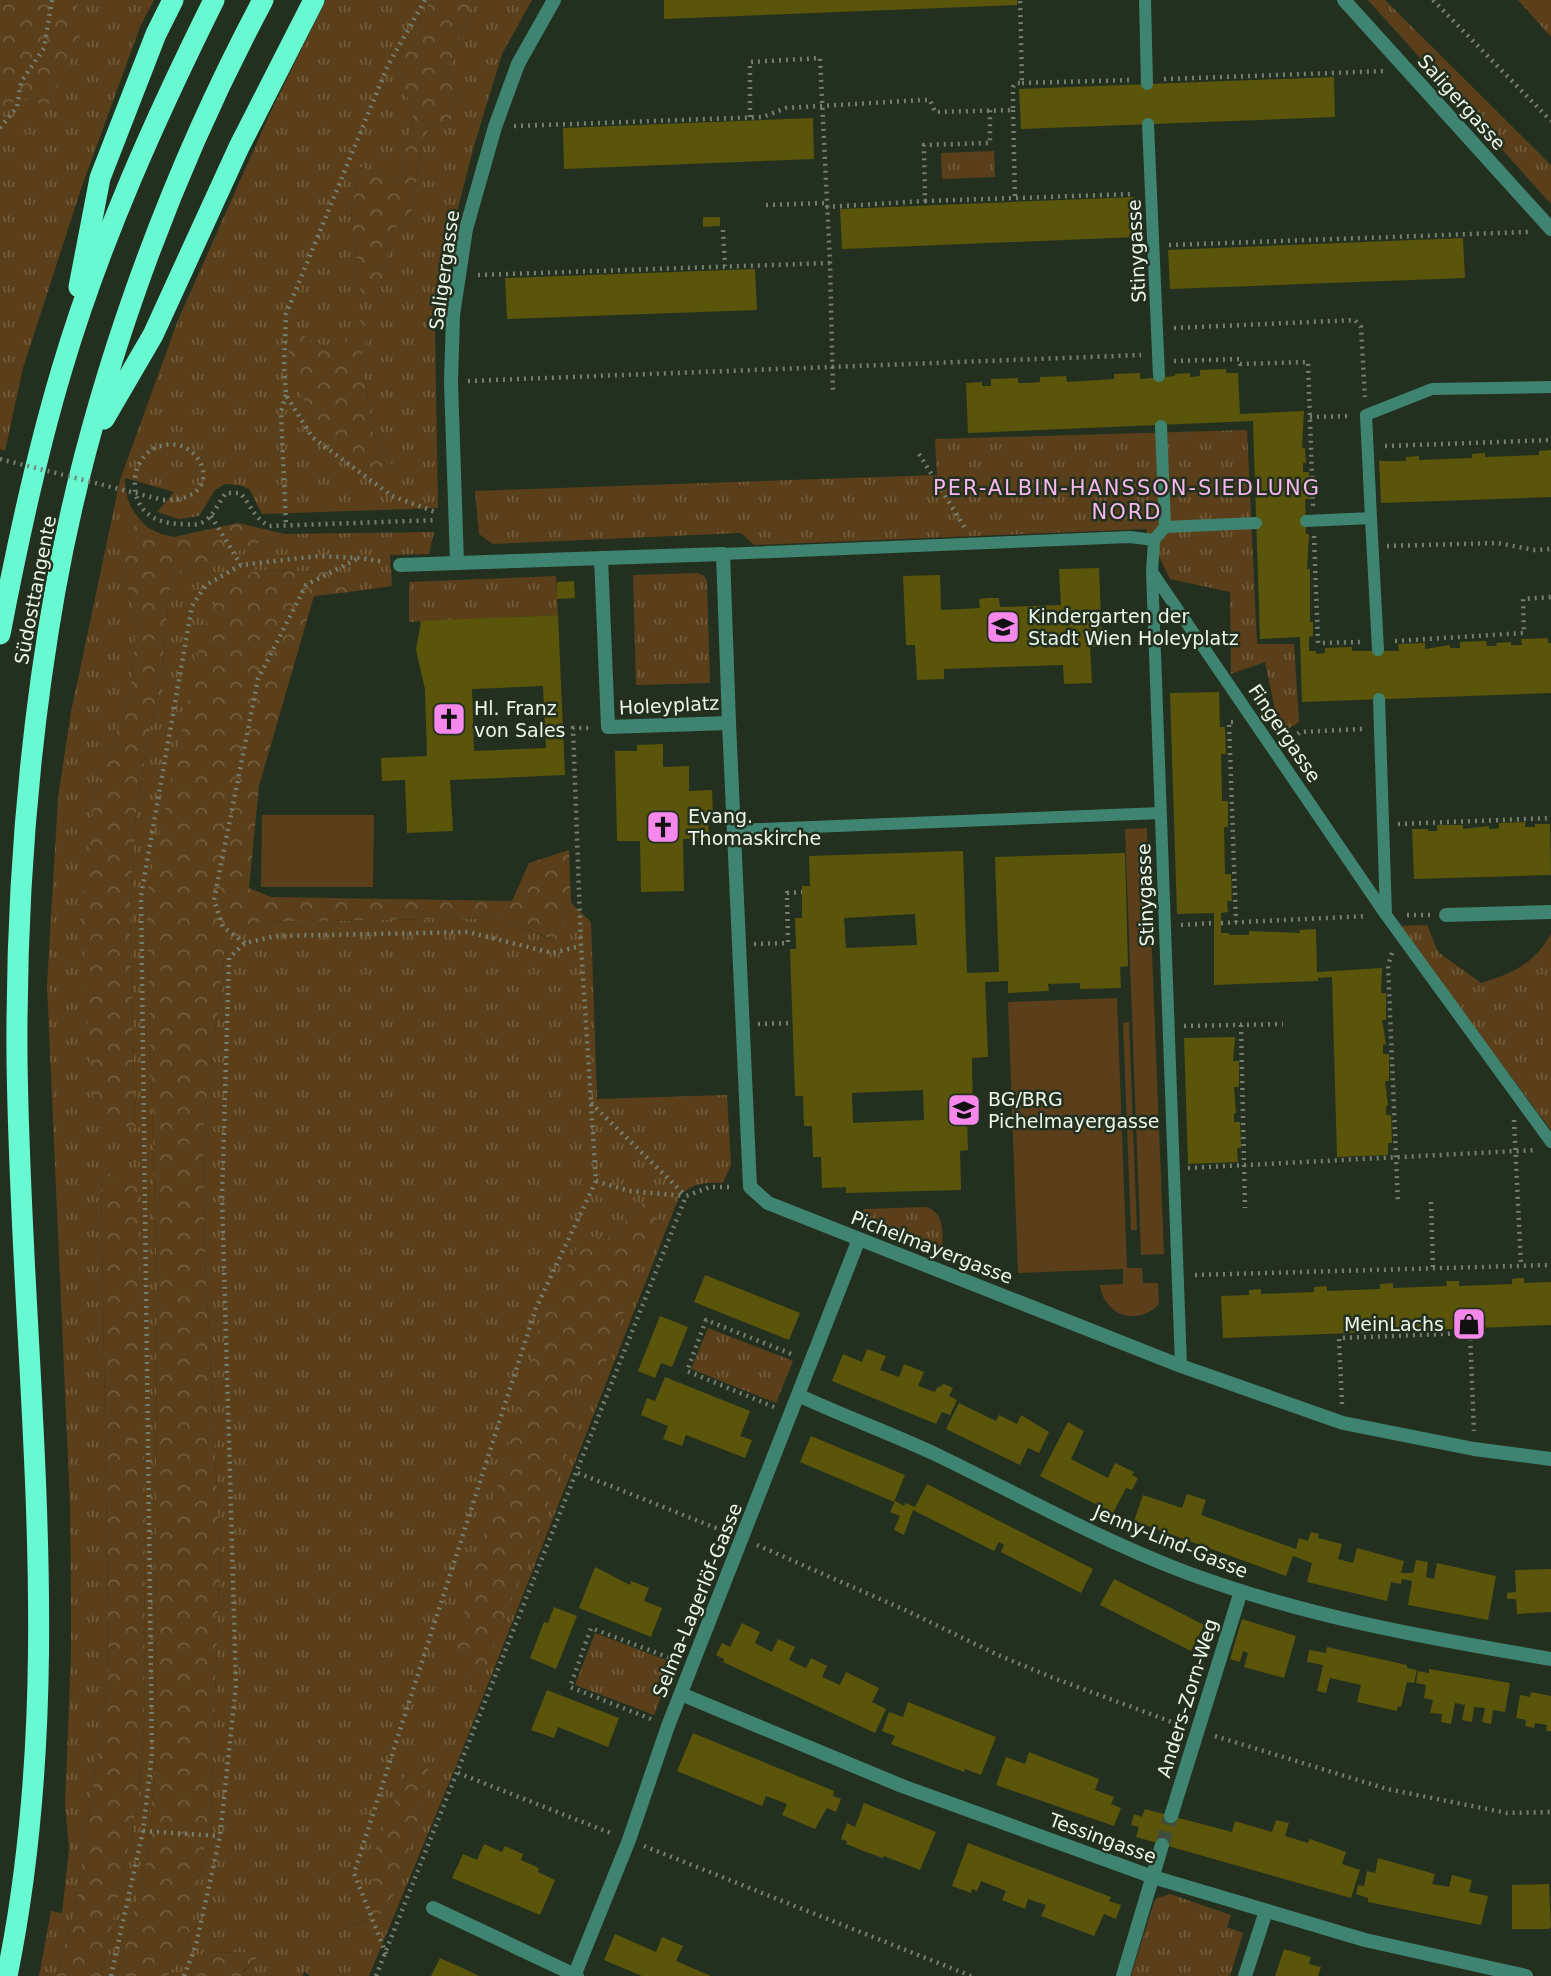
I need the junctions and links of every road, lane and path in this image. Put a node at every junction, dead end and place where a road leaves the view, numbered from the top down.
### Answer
1 (52, 0) edge
2 (173, 0) edge
3 (214, 0) edge
4 (262, 0) edge
5 (314, 0) edge
6 (425, 0) edge
7 (554, 0) edge
8 (1020, 0) edge
9 (1145, 0) edge
10 (1344, 0) edge
11 (1433, 0) edge
12 (1374, 72) dead end
13 (1165, 79) dead end
14 (1131, 80) dead end
15 (1022, 83) junction
16 (1147, 84) dead end
17 (822, 107) junction
18 (990, 110) junction
19 (1013, 110) junction
20 (750, 117) junction
21 (1551, 121) edge
22 (1148, 124) dead end
23 (495, 127) junction
24 (0, 128) edge
25 (1152, 193) junction
26 (1015, 198) junction
27 (925, 201) junction
28 (766, 205) dead end
29 (826, 206) junction
30 (723, 230) dead end
31 (1544, 230) edge
32 (1154, 245) junction
33 (830, 263) junction
34 (725, 266) junction
35 (481, 275) dead end
36 (1183, 328) dead end
37 (1159, 354) junction
38 (832, 367) junction
39 (62, 368) junction
40 (1160, 376) dead end
41 (451, 382) junction
42 (1551, 387) edge
43 (833, 391) dead end
44 (286, 395) junction
45 (1366, 415) junction
46 (1310, 417) dead end
47 (1161, 426) dead end
48 (1551, 440) edge
49 (1367, 447) junction
50 (87, 448) junction
51 (919, 454) dead end
52 (0, 459) edge
53 (211, 516) junction
54 (1371, 518) junction
55 (455, 519) junction
56 (1306, 521) dead end
57 (1256, 523) dead end
58 (286, 526) junction
59 (1165, 527) junction
60 (1154, 540) junction
61 (974, 544) junction
62 (1372, 547) junction
63 (1551, 549) edge
64 (723, 554) junction
65 (360, 558) junction
66 (601, 558) junction
67 (457, 563) junction
68 (241, 565) junction
69 (400, 565) joint
70 (1152, 572) junction
71 (0, 634) edge
72 (1378, 650) dead end
73 (1380, 699) dead end
74 (1254, 722) junction
75 (729, 723) junction
76 (608, 727) junction
77 (1381, 727) junction
78 (1275, 753) junction
79 (1161, 813) junction
80 (1551, 818) edge
81 (1384, 824) junction
82 (735, 830) junction
83 (802, 892) dead end
84 (1551, 912) edge
85 (1387, 915) junction
86 (1446, 915) joint
87 (1236, 922) junction
88 (1214, 923) dead end
89 (1221, 923) dead end
90 (1166, 926) junction
91 (1398, 932) junction
92 (245, 943) junction
93 (740, 945) junction
94 (581, 946) junction
95 (792, 1023) dead end
96 (765, 1024) dead end
97 (1283, 1024) dead end
98 (1241, 1025) junction
99 (1170, 1027) junction
100 (1512, 1088) junction
101 (591, 1102) junction
102 (1551, 1142) edge
103 (1539, 1150) dead end
104 (1515, 1151) junction
105 (1396, 1157) junction
106 (1245, 1165) junction
107 (1174, 1168) junction
108 (596, 1181) junction
109 (750, 1187) junction
110 (686, 1196) junction
111 (1431, 1202) dead end
112 (1398, 1204) dead end
113 (1245, 1208) dead end
114 (859, 1239) junction
115 (1551, 1265) edge
116 (1521, 1266) junction
117 (1433, 1268) junction
118 (1178, 1276) junction
119 (811, 1362) junction
120 (1181, 1366) junction
121 (798, 1395) junction
122 (791, 1413) junction
123 (1343, 1423) junction
124 (1474, 1450) junction
125 (1551, 1459) edge
126 (578, 1473) junction
127 (743, 1538) junction
128 (1241, 1591) junction
129 (1551, 1659) edge
130 (692, 1667) junction
131 (681, 1694) junction
132 (668, 1726) junction
133 (1197, 1731) junction
134 (458, 1773) junction
135 (1551, 1812) edge
136 (1171, 1816) tunnel mouth
137 (143, 1831) junction
138 (220, 1836) junction
139 (629, 1840) junction
140 (1162, 1845) tunnel mouth
141 (1153, 1877) junction
142 (433, 1908) dead end
143 (1266, 1911) junction
144 (386, 1954) junction
145 (7, 1976) edge
146 (111, 1976) edge
147 (184, 1976) edge
148 (376, 1976) edge
149 (575, 1976) edge
150 (971, 1976) edge
151 (1123, 1976) edge
152 (1245, 1976) edge
153 (1526, 1976) edge

1 - 24 path
2 - 39 highway
3 - 39 highway, Südosttangente
4 - 50 highway, Südosttangente
5 - 50 highway
6 - 44 path
7 - 23 street, Saligergasse
8 - 15 path
9 - 16 lane
10 - 31 street, Saligergasse
11 - 21 path
12 - 13 path
14 - 15 path
15 - 19 path
17 - 18 path
17 - 20 path
17 - 20 path
17 - 29 path
18 - 19 path
18 - 27 path
19 - 26 path
20 - 23 path
22 - 25 lane, Stinygasse
23 - 41 street, Saligergasse
25 - 26 path
25 - 32 lane, Stinygasse
26 - 27 path
27 - 29 path
28 - 29 path
29 - 33 path
30 - 34 path
31 - 32 path
32 - 37 lane, Stinygasse
33 - 34 path
33 - 38 path
34 - 35 path
36 - 45 path
37 - 38 path
37 - 40 lane, Stinygasse
38 - 41 path
38 - 43 path
39 - 71 highway, Südosttangente
41 - 55 street, Saligergasse
42 - 45 lane
44 - 55 path
44 - 58 path
45 - 46 path
45 - 49 lane
47 - 59 lane
48 - 49 path
49 - 54 lane
50 - 145 highway, Südosttangente
51 - 61 path
52 - 53 path, bridge
53 - 58 path
53 - 68 path
54 - 56 lane
54 - 62 lane
55 - 58 path
55 - 67 street, Saligergasse
57 - 59 lane
59 - 60 lane
60 - 61 lane
60 - 70 lane, Stinygasse
61 - 64 lane
62 - 63 path
62 - 72 lane
64 - 66 street
64 - 75 street, Holeyplatz
65 - 68 path
65 - 69 path
65 - 92 path
66 - 67 street
66 - 76 street, Holeyplatz
67 - 69 street
68 - 137 path
70 - 74 lane, Fingergasse
70 - 79 lane, Stinygasse
73 - 77 lane
74 - 78 lane, Fingergasse
74 - 87 path
75 - 76 street, Holeyplatz
75 - 82 street
76 - 94 path
77 - 78 path
77 - 81 lane
78 - 85 lane, Fingergasse
79 - 82 lane
79 - 90 lane, Stinygasse
80 - 81 path
81 - 85 lane
82 - 93 street
83 - 93 path
84 - 86 street
85 - 86 path
85 - 87 path
85 - 91 lane, Fingergasse
87 - 89 path
88 - 90 path
90 - 99 lane, Stinygasse
91 - 100 lane, Fingergasse
91 - 105 path
92 - 94 path
92 - 138 path
93 - 109 street
94 - 101 path
95 - 96 path
97 - 98 path
98 - 99 path
98 - 106 path
99 - 107 lane, Stinygasse
100 - 102 lane, Fingergasse
100 - 104 path
101 - 108 path
101 - 110 path
103 - 104 path
104 - 105 path
104 - 116 path
105 - 106 path
105 - 112 path
106 - 107 path
106 - 113 path
107 - 118 lane, Stinygasse
108 - 110 path
108 - 144 path
109 - 110 path
109 - 114 street, Pichelmayergasse
110 - 126 path
111 - 117 path
114 - 119 street, Selma-Lagerlöf-Gasse
114 - 120 street, Pichelmayergasse
115 - 116 path
116 - 117 path
117 - 118 path
118 - 120 lane, Stinygasse
119 - 121 street, Selma-Lagerlöf-Gasse
119 - 122 path
120 - 123 street, Pichelmayergasse
121 - 122 street, Selma-Lagerlöf-Gasse
121 - 128 street, Jenny-Lind-Gasse
122 - 127 street, Selma-Lagerlöf-Gasse
123 - 124 street, Pichelmayergasse
123 - 124 path
124 - 125 street, Pichelmayergasse
126 - 127 path
126 - 134 path
127 - 130 street, Selma-Lagerlöf-Gasse
127 - 133 path
128 - 129 street, Jenny-Lind-Gasse
128 - 133 street, Anders-Zorn-Weg
130 - 131 street, Selma-Lagerlöf-Gasse
130 - 132 path
131 - 132 street, Selma-Lagerlöf-Gasse
131 - 141 street, Tessingasse
132 - 139 street, Selma-Lagerlöf-Gasse
133 - 135 path
133 - 136 street, Anders-Zorn-Weg
134 - 139 path
134 - 144 path
137 - 138 path
137 - 146 path
138 - 147 path
139 - 149 street, Selma-Lagerlöf-Gasse
139 - 150 path
140 - 141 street
141 - 143 street, Tessingasse
141 - 151 street
142 - 149 street
143 - 152 street
143 - 153 street, Tessingasse
144 - 148 path

